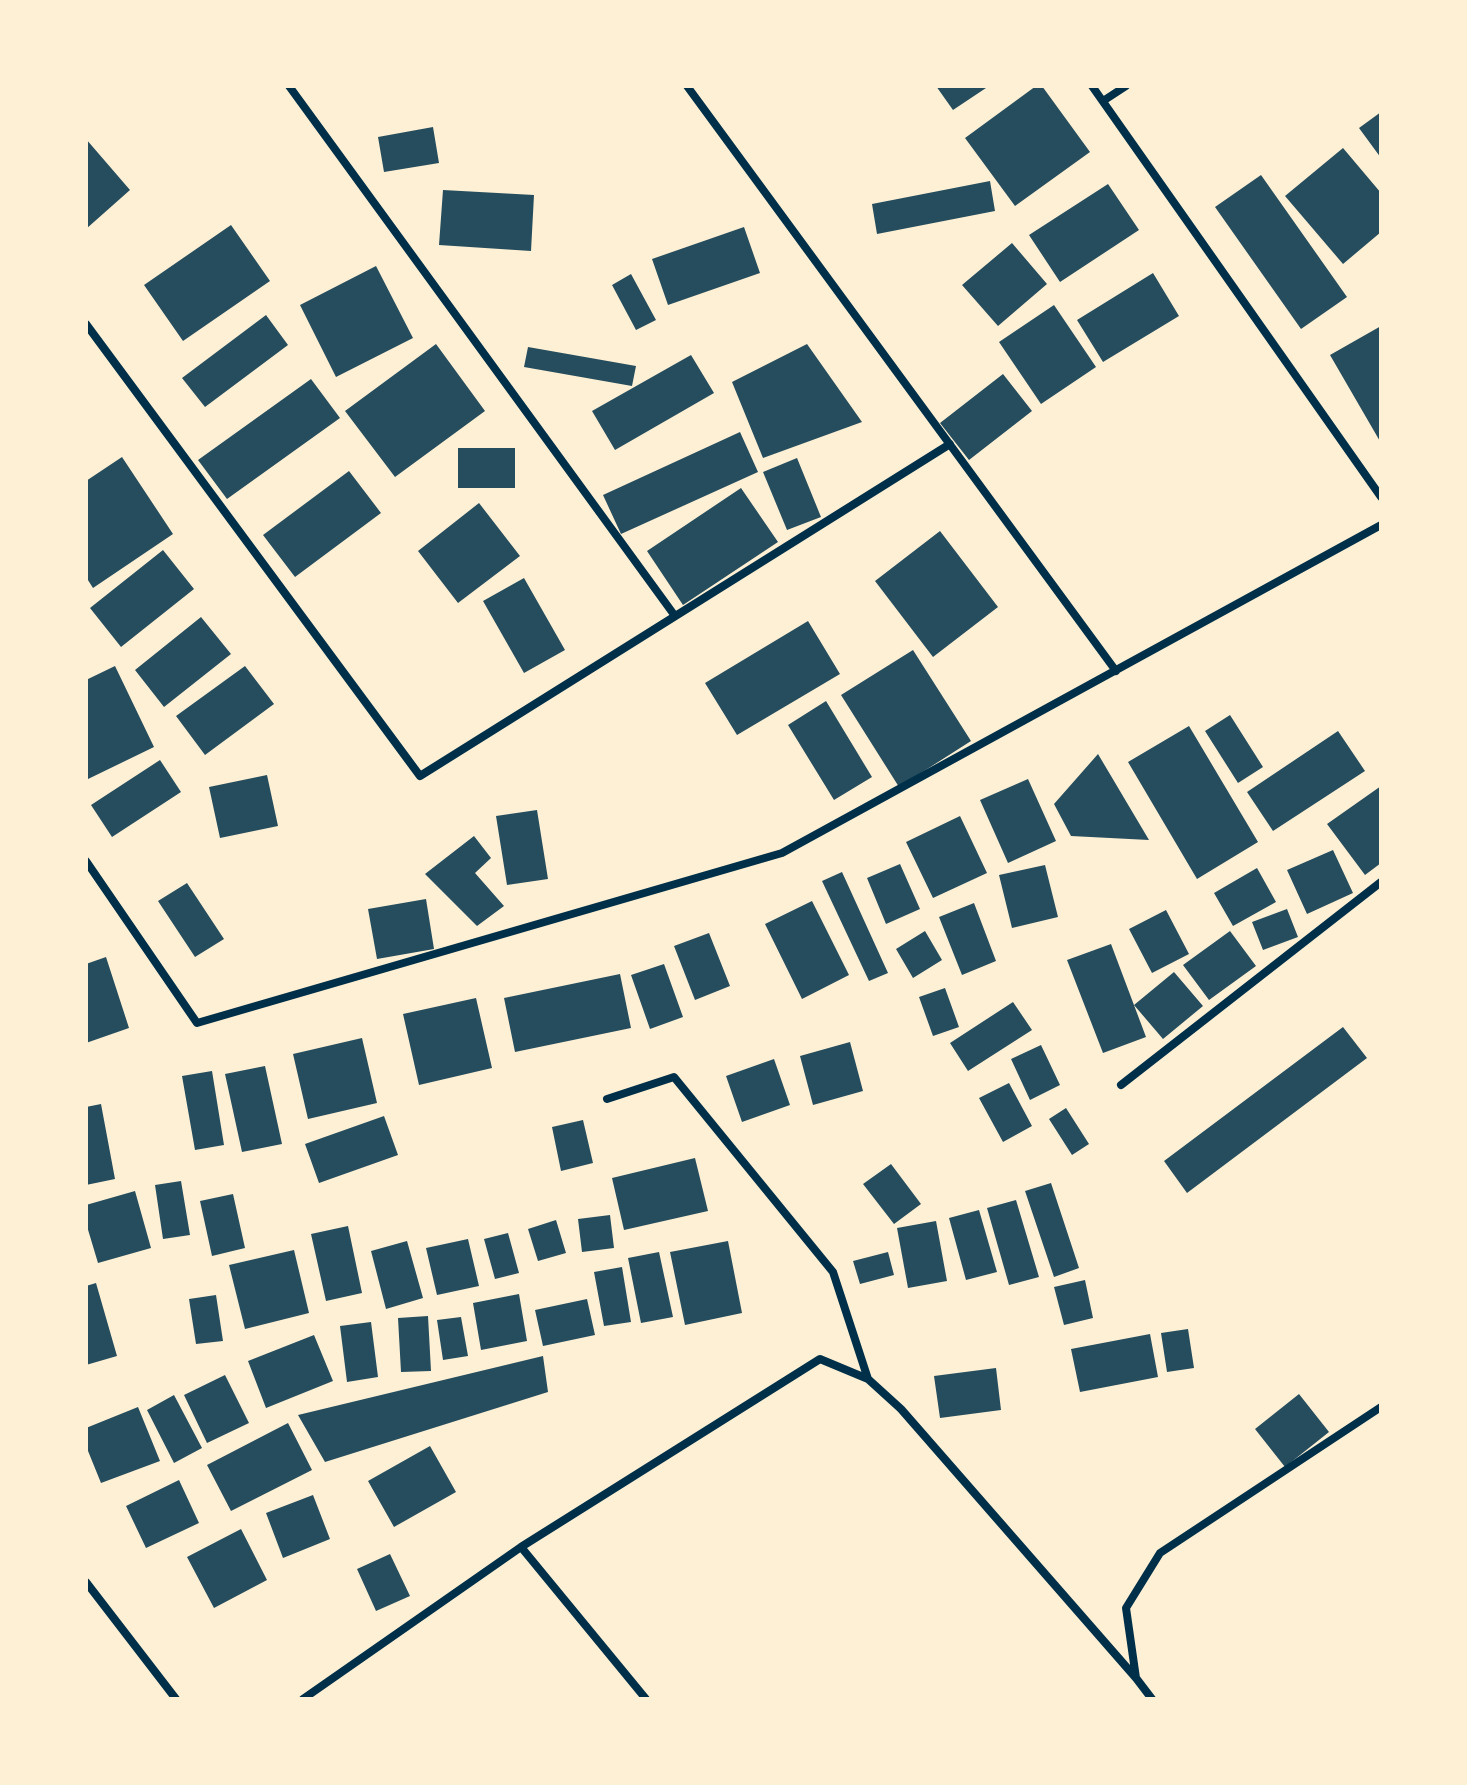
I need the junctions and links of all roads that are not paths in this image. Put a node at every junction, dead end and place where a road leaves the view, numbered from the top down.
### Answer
1 (289, 86) edge
2 (687, 86) edge
3 (1092, 86) edge
4 (1126, 86) edge
5 (1103, 101) junction
6 (86, 324) edge
7 (950, 444) junction
8 (1381, 497) edge
9 (1381, 525) edge
10 (675, 616) junction
11 (1116, 671) junction
12 (86, 861) edge
13 (1381, 882) edge
14 (1121, 1085) dead end
15 (607, 1099) dead end
16 (868, 1379) junction
17 (1381, 1407) edge
18 (521, 1547) junction
19 (86, 1582) edge
20 (1136, 1678) junction
21 (176, 1699) edge
22 (303, 1699) edge
23 (646, 1699) edge
24 (1152, 1699) edge

1 - 10 street
2 - 7 street
3 - 5 street
4 - 5 street
5 - 8 street
6 - 10 street
7 - 10 street
7 - 11 street
9 - 11 street
11 - 12 street
13 - 14 street
15 - 16 street
16 - 18 street
16 - 20 street
17 - 20 street
18 - 22 street
18 - 23 street
19 - 21 street
20 - 24 street

